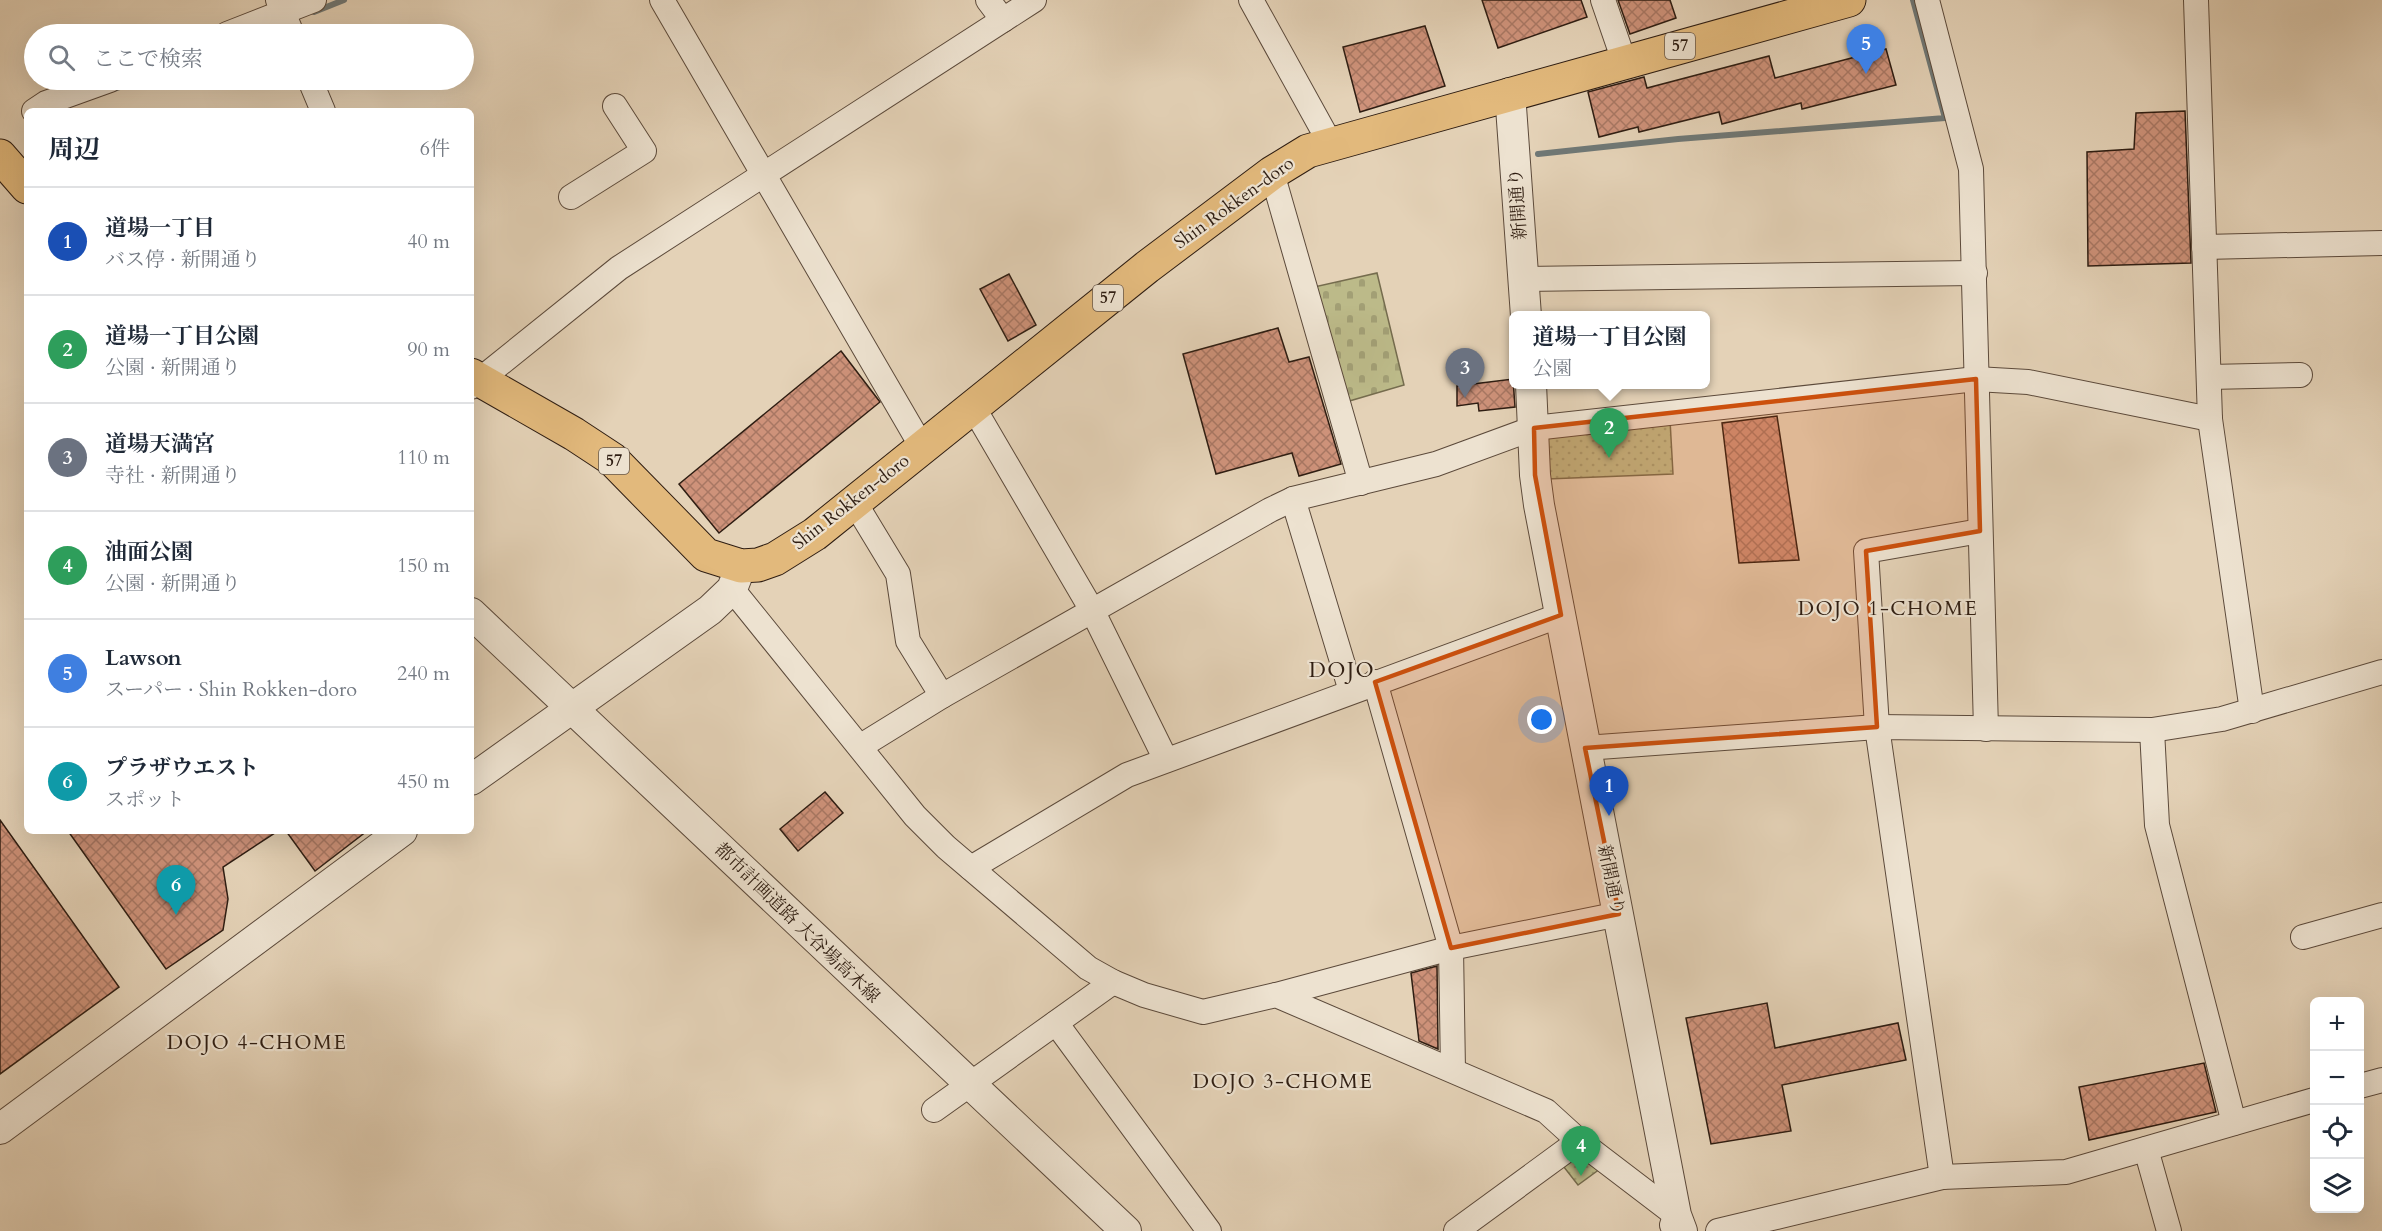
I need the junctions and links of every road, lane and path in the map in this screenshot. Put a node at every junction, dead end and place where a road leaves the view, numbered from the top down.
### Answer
1 (314, 0) edge
2 (662, 0) edge
3 (988, 0) edge
4 (1034, 0) edge
5 (1251, 0) edge
6 (1603, 0) edge
7 (1849, 0) edge
8 (1927, 0) edge
9 (2196, 0) edge
10 (281, 6) edge
11 (1003, 20) junction
12 (246, 24) edge
13 (288, 24) edge
14 (1624, 61) junction
15 (82, 90) edge
16 (314, 90) edge
17 (1510, 93) junction
18 (615, 106) dead end
19 (38, 108) edge
20 (322, 108) edge
21 (1330, 143) junction
22 (0, 156) edge
23 (1272, 173) junction
24 (763, 175) junction
25 (24, 184) edge
26 (571, 197) dead end
27 (2382, 243) edge
28 (2204, 247) junction
29 (1975, 273) junction
30 (1523, 279) junction
31 (1526, 311) edge
32 (2300, 375) dead end
33 (2209, 377) junction
34 (1977, 379) junction
35 (474, 380) edge
36 (1531, 389) edge
37 (972, 405) junction
38 (2210, 419) junction
39 (1534, 428) junction
40 (922, 447) junction
41 (1361, 483) junction
42 (1293, 499) junction
43 (855, 503) junction
44 (1980, 531) junction
45 (737, 577) junction
46 (1093, 612) junction
47 (1561, 615) junction
48 (474, 616) edge
49 (2382, 672) edge
50 (1375, 682) junction
51 (1351, 691) junction
52 (942, 696) junction
53 (573, 708) junction
54 (2252, 711) junction
55 (1877, 727) junction
56 (1986, 729) junction
57 (2152, 730) junction
58 (861, 746) junction
59 (1585, 748) junction
60 (1166, 760) junction
61 (474, 774) edge
62 (398, 834) edge
63 (971, 868) junction
64 (1619, 914) junction
65 (2382, 915) edge
66 (2303, 937) dead end
67 (1451, 948) junction
68 (1113, 982) junction
69 (1276, 995) junction
70 (1056, 1023) junction
71 (1453, 1070) junction
72 (2382, 1080) edge
73 (969, 1085) junction
74 (2364, 1085) edge
75 (2310, 1101) edge
76 (934, 1110) dead end
77 (2234, 1123) junction
78 (0, 1129) edge
79 (1579, 1141) junction
80 (2146, 1149) junction
81 (1942, 1177) junction
82 (1676, 1226) edge
83 (1126, 1231) edge
84 (1209, 1231) edge
85 (1456, 1231) edge
86 (1718, 1231) edge
87 (2169, 1231) edge

1 - 10 street
2 - 24 street
3 - 11 street
4 - 11 street
5 - 21 street
6 - 14 street
7 - 14 main road, Shin Rokken-doro / 57
8 - 29 street
9 - 28 street
10 - 12 street
10 - 13 street
11 - 24 street
14 - 17 main road, Shin Rokken-doro / 57
15 - 19 street
16 - 20 street
17 - 21 main road, Shin Rokken-doro / 57
17 - 30 street, 新開通り
18 - 26 street
21 - 23 main road, Shin Rokken-doro / 57
22 - 25 main road
23 - 37 main road, Shin Rokken-doro / 57
23 - 41 street
24 - 35 street
24 - 40 street
27 - 28 street
28 - 33 street
29 - 30 street
29 - 34 street
30 - 31 street, 新開通り
32 - 33 street
33 - 38 street
34 - 38 street
34 - 39 street
34 - 44 street
35 - 45 main road, 57
36 - 39 street, 新開通り
37 - 40 main road, Shin Rokken-doro / 57
37 - 46 street
38 - 54 street
39 - 41 street
39 - 47 street, 新開通り
40 - 43 main road, Shin Rokken-doro / 57
41 - 42 street
42 - 46 street
42 - 51 street
43 - 45 main road, Shin Rokken-doro / 57
43 - 52 street
44 - 55 street
44 - 56 street
45 - 53 street
45 - 58 street
46 - 52 street
46 - 60 street
47 - 50 street
47 - 59 street, 新開通り
48 - 53 street, 都市計画道路 大谷場高木線
49 - 54 street
50 - 51 street
50 - 67 street
51 - 60 street
52 - 58 street
53 - 61 street
53 - 73 street, 都市計画道路 大谷場高木線
54 - 57 street
55 - 56 street
55 - 59 street
55 - 81 street
56 - 57 street
57 - 77 street
58 - 63 street
59 - 64 street, 新開通り
60 - 63 street
62 - 78 street
63 - 68 street
64 - 67 street
64 - 82 street, 新開通り
65 - 66 street
67 - 69 street
67 - 71 street
68 - 69 street
68 - 70 street
69 - 71 street
70 - 73 street
70 - 84 street
71 - 79 street
72 - 74 street
73 - 76 street
73 - 83 street, 都市計画道路 大谷場高木線
75 - 77 street
77 - 80 street
79 - 82 street
79 - 85 street
80 - 81 street
80 - 87 street
81 - 86 street

